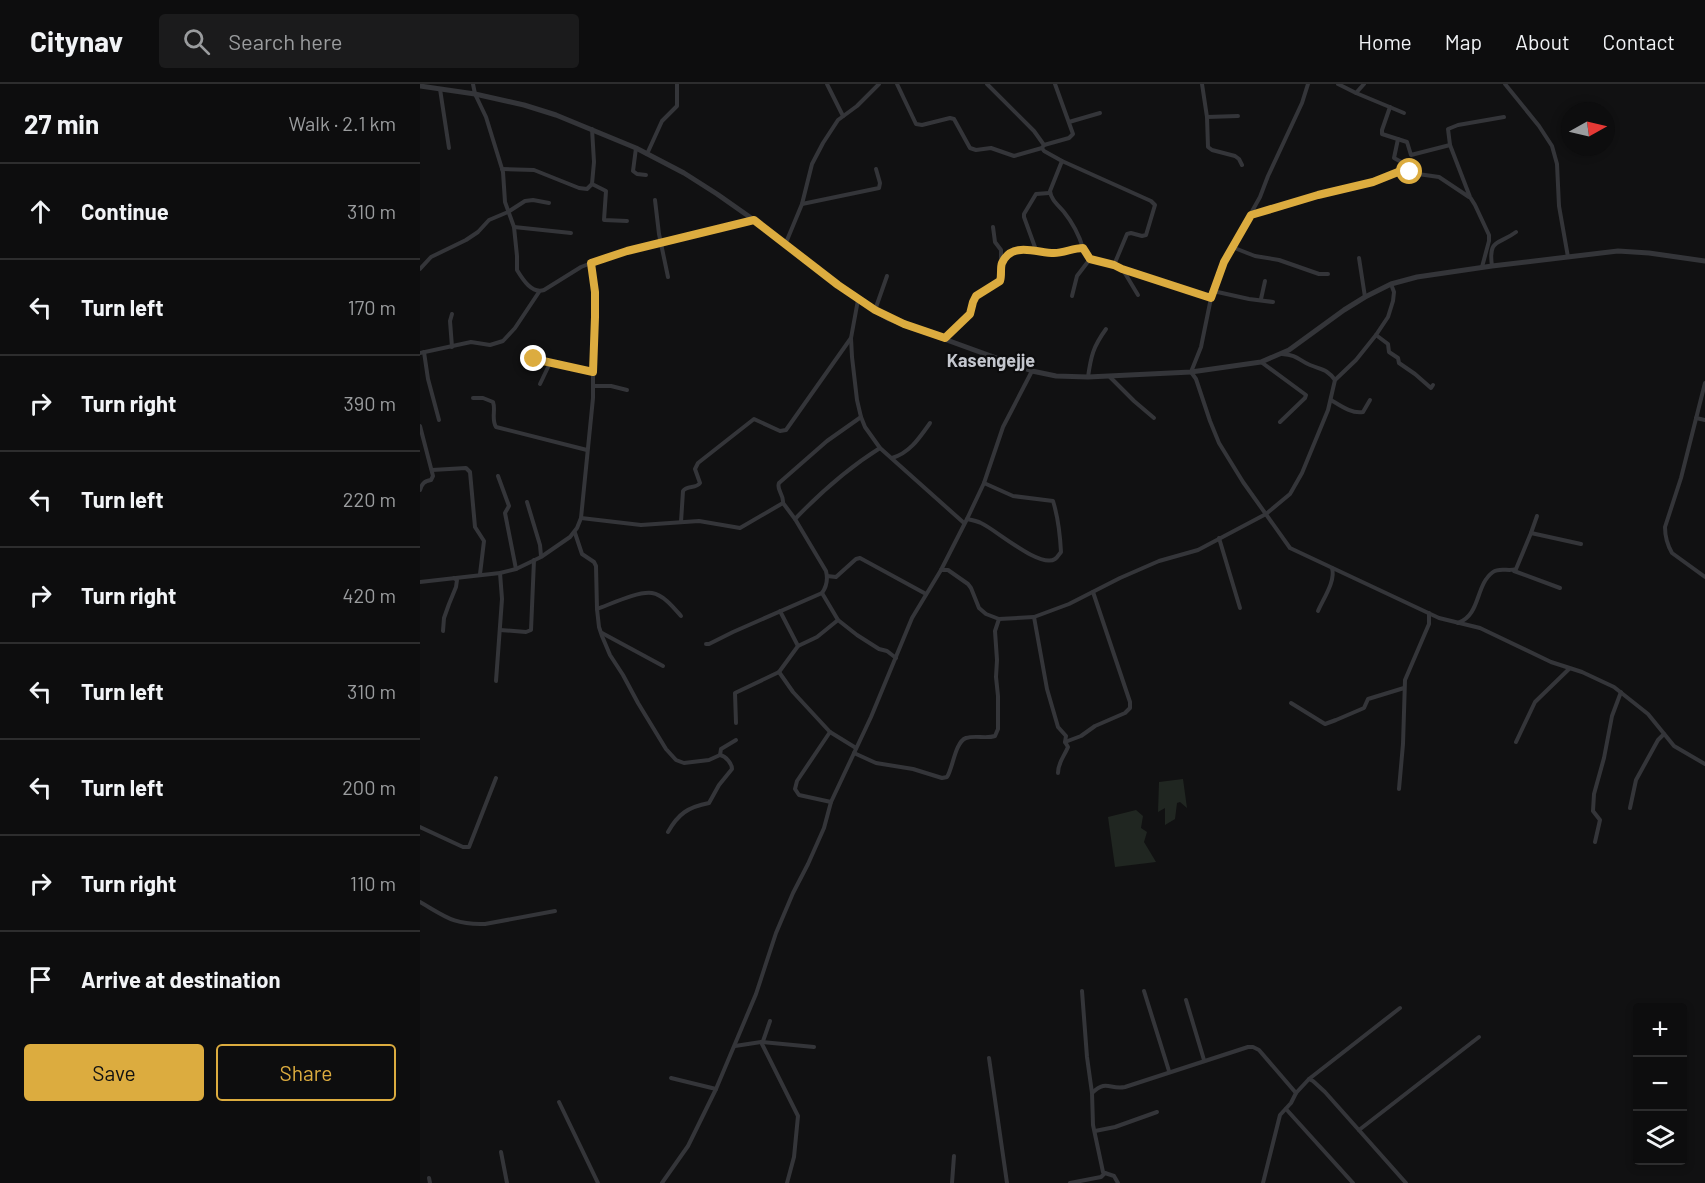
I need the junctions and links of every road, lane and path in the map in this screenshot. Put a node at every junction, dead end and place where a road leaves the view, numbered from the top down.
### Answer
1 (473, 84) edge
2 (677, 84) edge
3 (827, 84) edge
4 (879, 84) edge
5 (897, 84) edge
6 (987, 84) edge
7 (1055, 84) edge
8 (1203, 84) edge
9 (1308, 84) edge
10 (1338, 84) edge
11 (1364, 84) edge
12 (1505, 84) edge
13 (420, 86) edge
14 (439, 88) junction
15 (1356, 93) junction
16 (475, 94) junction
17 (1390, 107) junction
18 (1100, 113) dead end
19 (1404, 113) dead end
20 (843, 116) junction
21 (1238, 116) dead end
22 (1207, 117) junction
23 (1504, 117) dead end
24 (1069, 122) junction
25 (592, 129) junction
26 (1398, 139) junction
27 (1450, 145) junction
28 (1043, 146) junction
29 (449, 148) dead end
30 (636, 148) junction
31 (647, 154) junction
32 (1062, 161) junction
33 (1242, 165) dead end
34 (1408, 168) junction
35 (876, 169) dead end
36 (502, 170) junction
37 (646, 175) dead end
38 (592, 184) junction
39 (1049, 193) junction
40 (1470, 197) junction
41 (655, 200) dead end
42 (549, 203) dead end
43 (802, 204) junction
44 (508, 212) junction
45 (1251, 215) junction
46 (754, 220) junction
47 (627, 221) dead end
48 (514, 227) junction
49 (993, 227) dead end
50 (1516, 232) dead end
51 (571, 233) dead end
52 (1490, 235) junction
53 (1498, 241) junction
54 (661, 243) junction
55 (785, 245) junction
56 (1083, 248) junction
57 (1232, 248) junction
58 (1036, 250) junction
59 (1568, 257) junction
60 (1359, 258) dead end
61 (1090, 259) junction
62 (1705, 261) edge
63 (591, 263) junction
64 (1001, 265) junction
65 (1114, 265) junction
66 (1492, 266) junction
67 (1482, 268) junction
68 (420, 269) edge
69 (1122, 269) junction
70 (1328, 274) dead end
71 (887, 276) dead end
72 (668, 277) dead end
73 (1265, 281) dead end
74 (1391, 284) junction
75 (1213, 291) junction
76 (539, 292) junction
77 (1138, 295) dead end
78 (1072, 296) dead end
79 (1365, 297) junction
80 (1211, 298) junction
81 (1261, 299) junction
82 (858, 300) junction
83 (1273, 302) dead end
84 (875, 310) junction
85 (452, 314) dead end
86 (1106, 329) dead end
87 (1376, 335) junction
88 (851, 338) junction
89 (945, 338) junction
90 (452, 347) junction
91 (422, 352) edge
92 (1281, 354) junction
93 (532, 356) dead end
94 (550, 363) junction
95 (1261, 363) junction
96 (1032, 371) junction
97 (593, 372) junction
98 (1191, 372) junction
99 (1109, 376) junction
100 (1088, 377) junction
101 (1335, 380) junction
102 (1705, 383) edge
103 (540, 384) dead end
104 (1433, 385) dead end
105 (594, 386) junction
106 (627, 390) dead end
107 (473, 398) dead end
108 (1332, 400) junction
109 (1370, 400) dead end
110 (861, 417) junction
111 (1154, 418) dead end
112 (1696, 418) junction
113 (439, 420) dead end
114 (1705, 420) edge
115 (1280, 422) dead end
116 (930, 423) dead end
117 (420, 426) edge
118 (880, 448) junction
119 (587, 450) junction
120 (892, 458) junction
121 (432, 470) junction
122 (498, 476) dead end
123 (984, 483) junction
124 (420, 490) edge
125 (527, 502) dead end
126 (783, 503) junction
127 (1266, 514) junction
128 (1537, 516) dead end
129 (581, 518) junction
130 (795, 519) junction
131 (966, 521) junction
132 (681, 522) junction
133 (575, 532) junction
134 (1531, 533) junction
135 (1219, 538) junction
136 (1581, 544) dead end
137 (541, 557) junction
138 (534, 560) junction
139 (1332, 567) junction
140 (516, 569) junction
141 (941, 570) junction
142 (1514, 571) junction
143 (500, 573) junction
144 (480, 574) junction
145 (827, 576) junction
146 (1705, 577) edge
147 (454, 578) junction
148 (420, 582) edge
149 (1560, 588) dead end
150 (1093, 592) junction
151 (822, 593) junction
152 (926, 594) junction
153 (1240, 608) dead end
154 (597, 609) junction
155 (780, 611) junction
156 (1318, 611) dead end
157 (1429, 613) junction
158 (681, 616) dead end
159 (1034, 617) junction
160 (999, 619) junction
161 (838, 620) junction
162 (1457, 623) junction
163 (500, 630) junction
164 (443, 631) dead end
165 (601, 632) junction
166 (706, 644) dead end
167 (798, 646) junction
168 (896, 658) junction
169 (663, 666) dead end
170 (1570, 669) junction
171 (779, 672) junction
172 (496, 681) dead end
173 (1404, 688) junction
174 (1621, 692) junction
175 (1291, 703) dead end
176 (736, 723) dead end
177 (830, 732) junction
178 (1664, 734) junction
179 (736, 740) dead end
180 (1065, 741) junction
181 (1516, 742) dead end
182 (855, 751) junction
183 (720, 755) junction
184 (1705, 764) edge
185 (1058, 773) dead end
186 (496, 778) dead end
187 (1399, 789) dead end
188 (831, 802) junction
189 (1630, 808) dead end
190 (420, 826) edge
191 (668, 832) dead end
192 (1595, 842) dead end
193 (420, 902) edge
194 (555, 911) dead end
195 (1082, 991) dead end
196 (1144, 991) dead end
197 (1186, 1000) dead end
198 (1400, 1008) dead end
199 (770, 1021) dead end
200 (1479, 1037) dead end
201 (761, 1042) junction
202 (734, 1046) junction
203 (814, 1047) dead end
204 (989, 1058) dead end
205 (1203, 1060) junction
206 (1169, 1071) junction
207 (671, 1078) dead end
208 (1309, 1079) junction
209 (716, 1089) junction
210 (1092, 1093) junction
211 (1296, 1093) junction
212 (559, 1102) dead end
213 (1286, 1109) junction
214 (1157, 1112) dead end
215 (1359, 1130) junction
216 (1095, 1131) junction
217 (501, 1152) dead end
218 (954, 1156) dead end
219 (1105, 1173) junction
220 (507, 1183) edge
221 (598, 1183) edge
222 (662, 1183) edge
223 (787, 1183) edge
224 (952, 1183) edge
225 (1007, 1183) edge
226 (1070, 1183) edge
227 (1118, 1183) edge
228 (1263, 1183) edge
229 (1353, 1183) edge
230 (1406, 1183) edge

1 - 16 street
2 - 31 street
3 - 20 street
4 - 20 street
5 - 28 street
6 - 28 street
7 - 24 street
8 - 22 street
9 - 45 street
10 - 15 street
11 - 15 street
12 - 59 street
13 - 14 street
14 - 16 street
14 - 29 street
15 - 17 street
16 - 25 street
16 - 36 street
17 - 19 street
17 - 26 street
18 - 24 street
20 - 43 street
21 - 22 street
22 - 33 street
23 - 27 street
24 - 28 street
25 - 30 street
25 - 38 street
26 - 27 street
26 - 34 street
27 - 40 street
28 - 32 street
30 - 31 street
30 - 37 street
31 - 46 street
32 - 39 street
32 - 65 street
34 - 40 street
34 - 45 street
35 - 43 street
36 - 38 street
36 - 44 street
38 - 47 street
39 - 56 street
39 - 58 street
40 - 52 street
41 - 54 street
42 - 44 street
43 - 55 street
44 - 48 street
44 - 68 street
45 - 57 street
46 - 54 street
46 - 55 street
48 - 51 street
48 - 76 street
49 - 64 street
50 - 53 street
52 - 53 street
52 - 67 street
53 - 66 street
54 - 63 street
54 - 72 street
55 - 82 street
56 - 58 street
56 - 61 street
57 - 70 street
57 - 75 street
58 - 64 street
59 - 62 street
59 - 66 street
60 - 79 street
61 - 65 street
61 - 78 street
63 - 76 street
63 - 97 street
64 - 89 street
65 - 69 street
66 - 67 street
67 - 74 street
69 - 77 street
69 - 80 street
71 - 84 street
73 - 81 street
74 - 79 street
74 - 87 street
75 - 80 street
75 - 81 street
76 - 90 street
79 - 92 street
80 - 98 street
81 - 83 street
82 - 84 street
82 - 88 street
84 - 89 street
85 - 90 street
86 - 100 street
87 - 101 street
87 - 104 street
88 - 110 street
88 - 132 street
89 - 96 street
90 - 91 street
91 - 113 street
92 - 95 street
92 - 101 street
93 - 94 street
94 - 97 street
94 - 103 street
95 - 98 street
95 - 115 street
96 - 100 street
96 - 123 street
97 - 105 street
98 - 99 street
98 - 127 street
99 - 100 street
99 - 111 street
101 - 108 street
102 - 112 street
105 - 106 street
105 - 119 street
107 - 119 street
108 - 109 street
108 - 127 street
110 - 118 street
110 - 126 street
112 - 114 street
112 - 146 street
116 - 120 street
117 - 121 street
118 - 120 street
118 - 130 street
119 - 129 street
120 - 131 street
121 - 124 street
121 - 144 street
122 - 140 street
123 - 131 street
123 - 131 street
125 - 137 street
126 - 130 street
126 - 132 street
127 - 135 street
127 - 139 street
128 - 134 street
129 - 132 street
129 - 133 street
130 - 145 street
131 - 141 street
133 - 137 street
133 - 154 street
134 - 136 street
134 - 142 street
135 - 150 street
135 - 153 street
137 - 138 street
138 - 140 street
138 - 163 street
139 - 156 street
139 - 157 street
140 - 143 street
141 - 152 street
141 - 160 street
142 - 149 street
142 - 162 street
143 - 144 street
143 - 163 street
144 - 147 street
145 - 151 street
145 - 152 street
147 - 148 street
147 - 164 street
150 - 159 street
150 - 180 street
151 - 155 street
151 - 161 street
152 - 168 street
154 - 158 street
154 - 165 street
155 - 166 street
155 - 167 street
157 - 162 street
157 - 173 street
159 - 160 street
159 - 180 street
160 - 182 street
161 - 167 street
161 - 168 street
162 - 170 street
163 - 172 street
165 - 169 street
165 - 183 street
167 - 171 street
168 - 182 street
170 - 174 street
170 - 181 street
171 - 176 street
171 - 177 street
173 - 175 street
173 - 187 street
174 - 178 street
174 - 192 street
177 - 182 street
177 - 188 street
178 - 184 street
178 - 189 street
179 - 183 street
180 - 185 street
182 - 188 street
183 - 191 street
186 - 190 street
188 - 202 street
193 - 194 street
195 - 210 street
196 - 206 street
197 - 205 street
198 - 208 street
199 - 201 street
200 - 215 street
201 - 202 street
201 - 203 street
201 - 223 street
202 - 209 street
204 - 225 street
205 - 206 street
205 - 211 street
206 - 210 street
207 - 209 street
208 - 211 street
208 - 215 street
209 - 222 street
210 - 216 street
211 - 213 street
212 - 221 street
213 - 228 street
213 - 229 street
214 - 216 street
215 - 230 street
216 - 219 street
217 - 220 street
218 - 224 street
219 - 226 street
219 - 227 street

